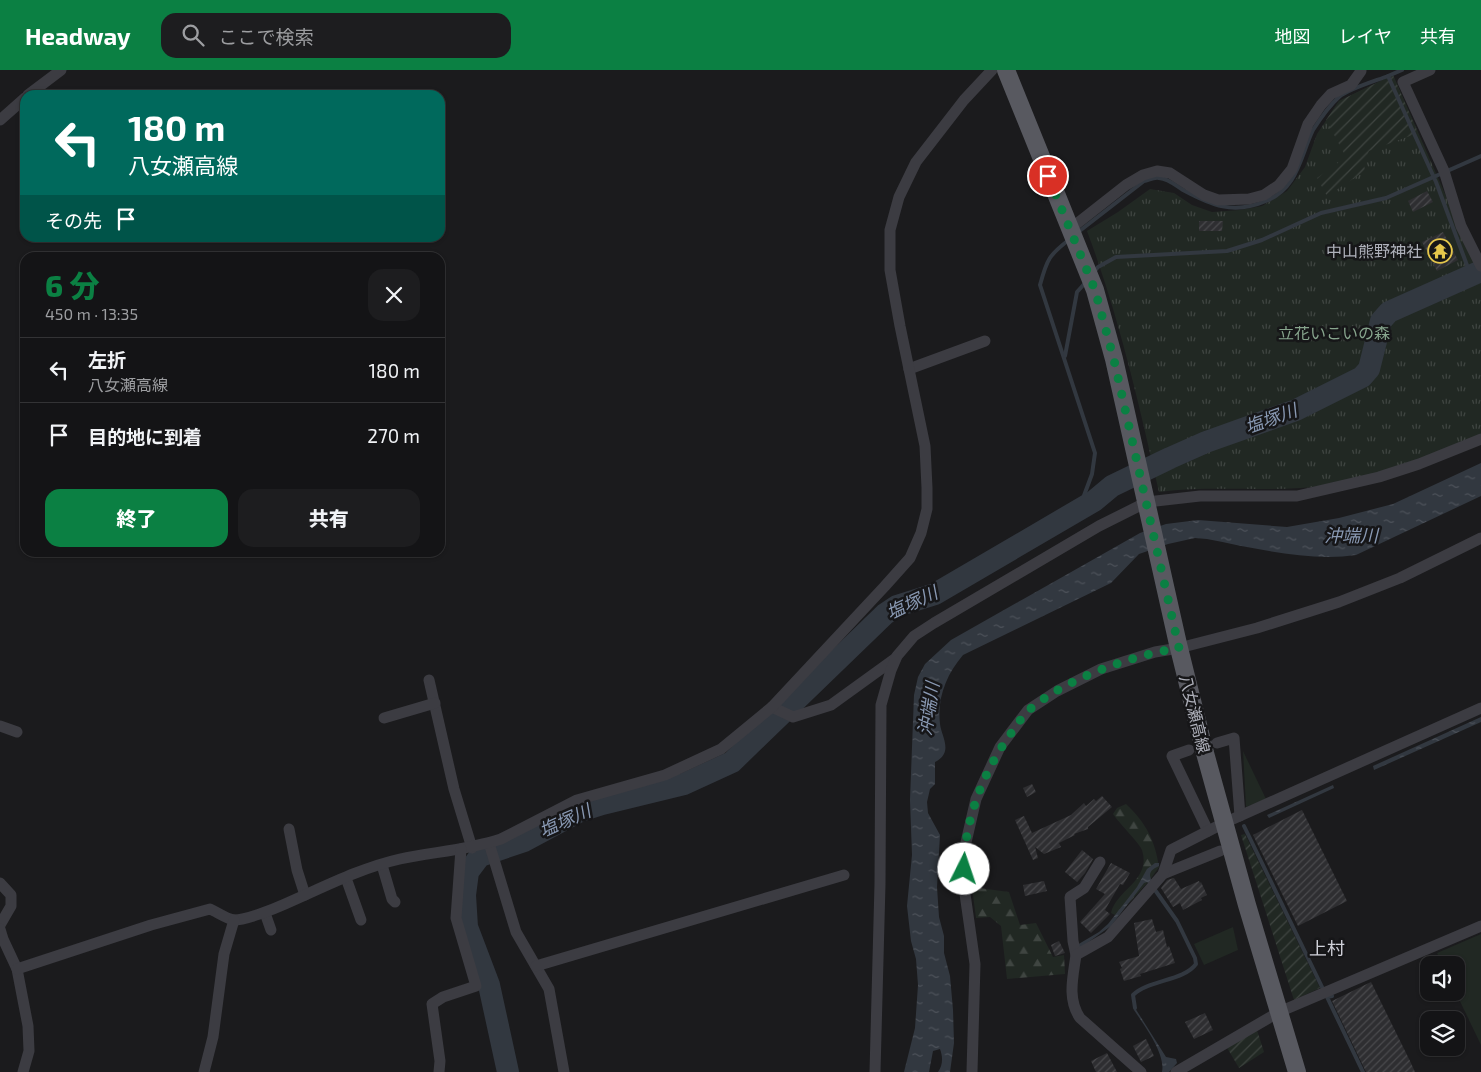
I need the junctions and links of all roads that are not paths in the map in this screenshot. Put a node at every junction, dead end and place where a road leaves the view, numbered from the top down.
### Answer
1 (61, 70) edge
2 (992, 70) edge
3 (1006, 70) edge
4 (1430, 70) edge
5 (1362, 73) edge
6 (35, 90) edge
7 (20, 102) edge
8 (0, 120) edge
9 (1070, 229) junction
10 (1481, 266) edge
11 (985, 341) dead end
12 (909, 369) junction
13 (1481, 439) edge
14 (1146, 499) junction
15 (1481, 538) edge
16 (1179, 646) junction
17 (897, 656) junction
18 (430, 680) dead end
19 (435, 703) junction
20 (772, 707) junction
21 (1481, 708) edge
22 (384, 718) dead end
23 (1, 729) edge
24 (17, 732) dead end
25 (1217, 743) dead end
26 (1189, 750) dead end
27 (1240, 816) junction
28 (1216, 827) junction
29 (289, 829) dead end
30 (489, 843) junction
31 (467, 848) junction
32 (1220, 851) dead end
33 (1100, 862) dead end
34 (382, 865) junction
35 (1163, 874) junction
36 (844, 875) dead end
37 (346, 878) junction
38 (0, 883) edge
39 (303, 896) junction
40 (395, 902) dead end
41 (306, 908) dead end
42 (264, 913) junction
43 (234, 920) junction
44 (361, 920) dead end
45 (0, 925) edge
46 (1481, 926) edge
47 (271, 930) dead end
48 (1, 936) edge
49 (1076, 954) junction
50 (536, 966) junction
51 (17, 969) junction
52 (1280, 1012) junction
53 (23, 1072) edge
54 (204, 1072) edge
55 (439, 1072) edge
56 (564, 1072) edge
57 (875, 1072) edge
58 (972, 1072) edge
59 (1140, 1072) edge
60 (1176, 1072) edge
61 (1298, 1072) edge

1 - 6 street
2 - 12 street
3 - 9 main road, 八女瀬高線
4 - 10 street
5 - 9 street
7 - 8 street
9 - 14 main road, 八女瀬高線
11 - 12 street
12 - 20 street
13 - 14 street
14 - 16 main road, 八女瀬高線
14 - 17 street
15 - 16 street
16 - 28 main road, 八女瀬高線
16 - 58 street
17 - 20 street
17 - 57 street
18 - 19 street
19 - 22 street
19 - 31 street
20 - 30 street
21 - 27 street
23 - 24 street
25 - 27 street
26 - 28 street
27 - 28 street
28 - 35 street
28 - 52 main road, 八女瀬高線
29 - 39 street
30 - 31 street
30 - 50 street
31 - 34 street
31 - 55 street
32 - 35 street
33 - 49 street
34 - 37 street
34 - 40 street
35 - 49 street
36 - 50 street
37 - 39 street
37 - 44 street
38 - 45 street
39 - 41 street
39 - 42 street
42 - 43 street
42 - 47 street
43 - 51 street
43 - 54 street
46 - 52 street
48 - 51 street
49 - 59 street
50 - 56 street
51 - 53 street
52 - 60 street
52 - 61 main road, 八女瀬高線

